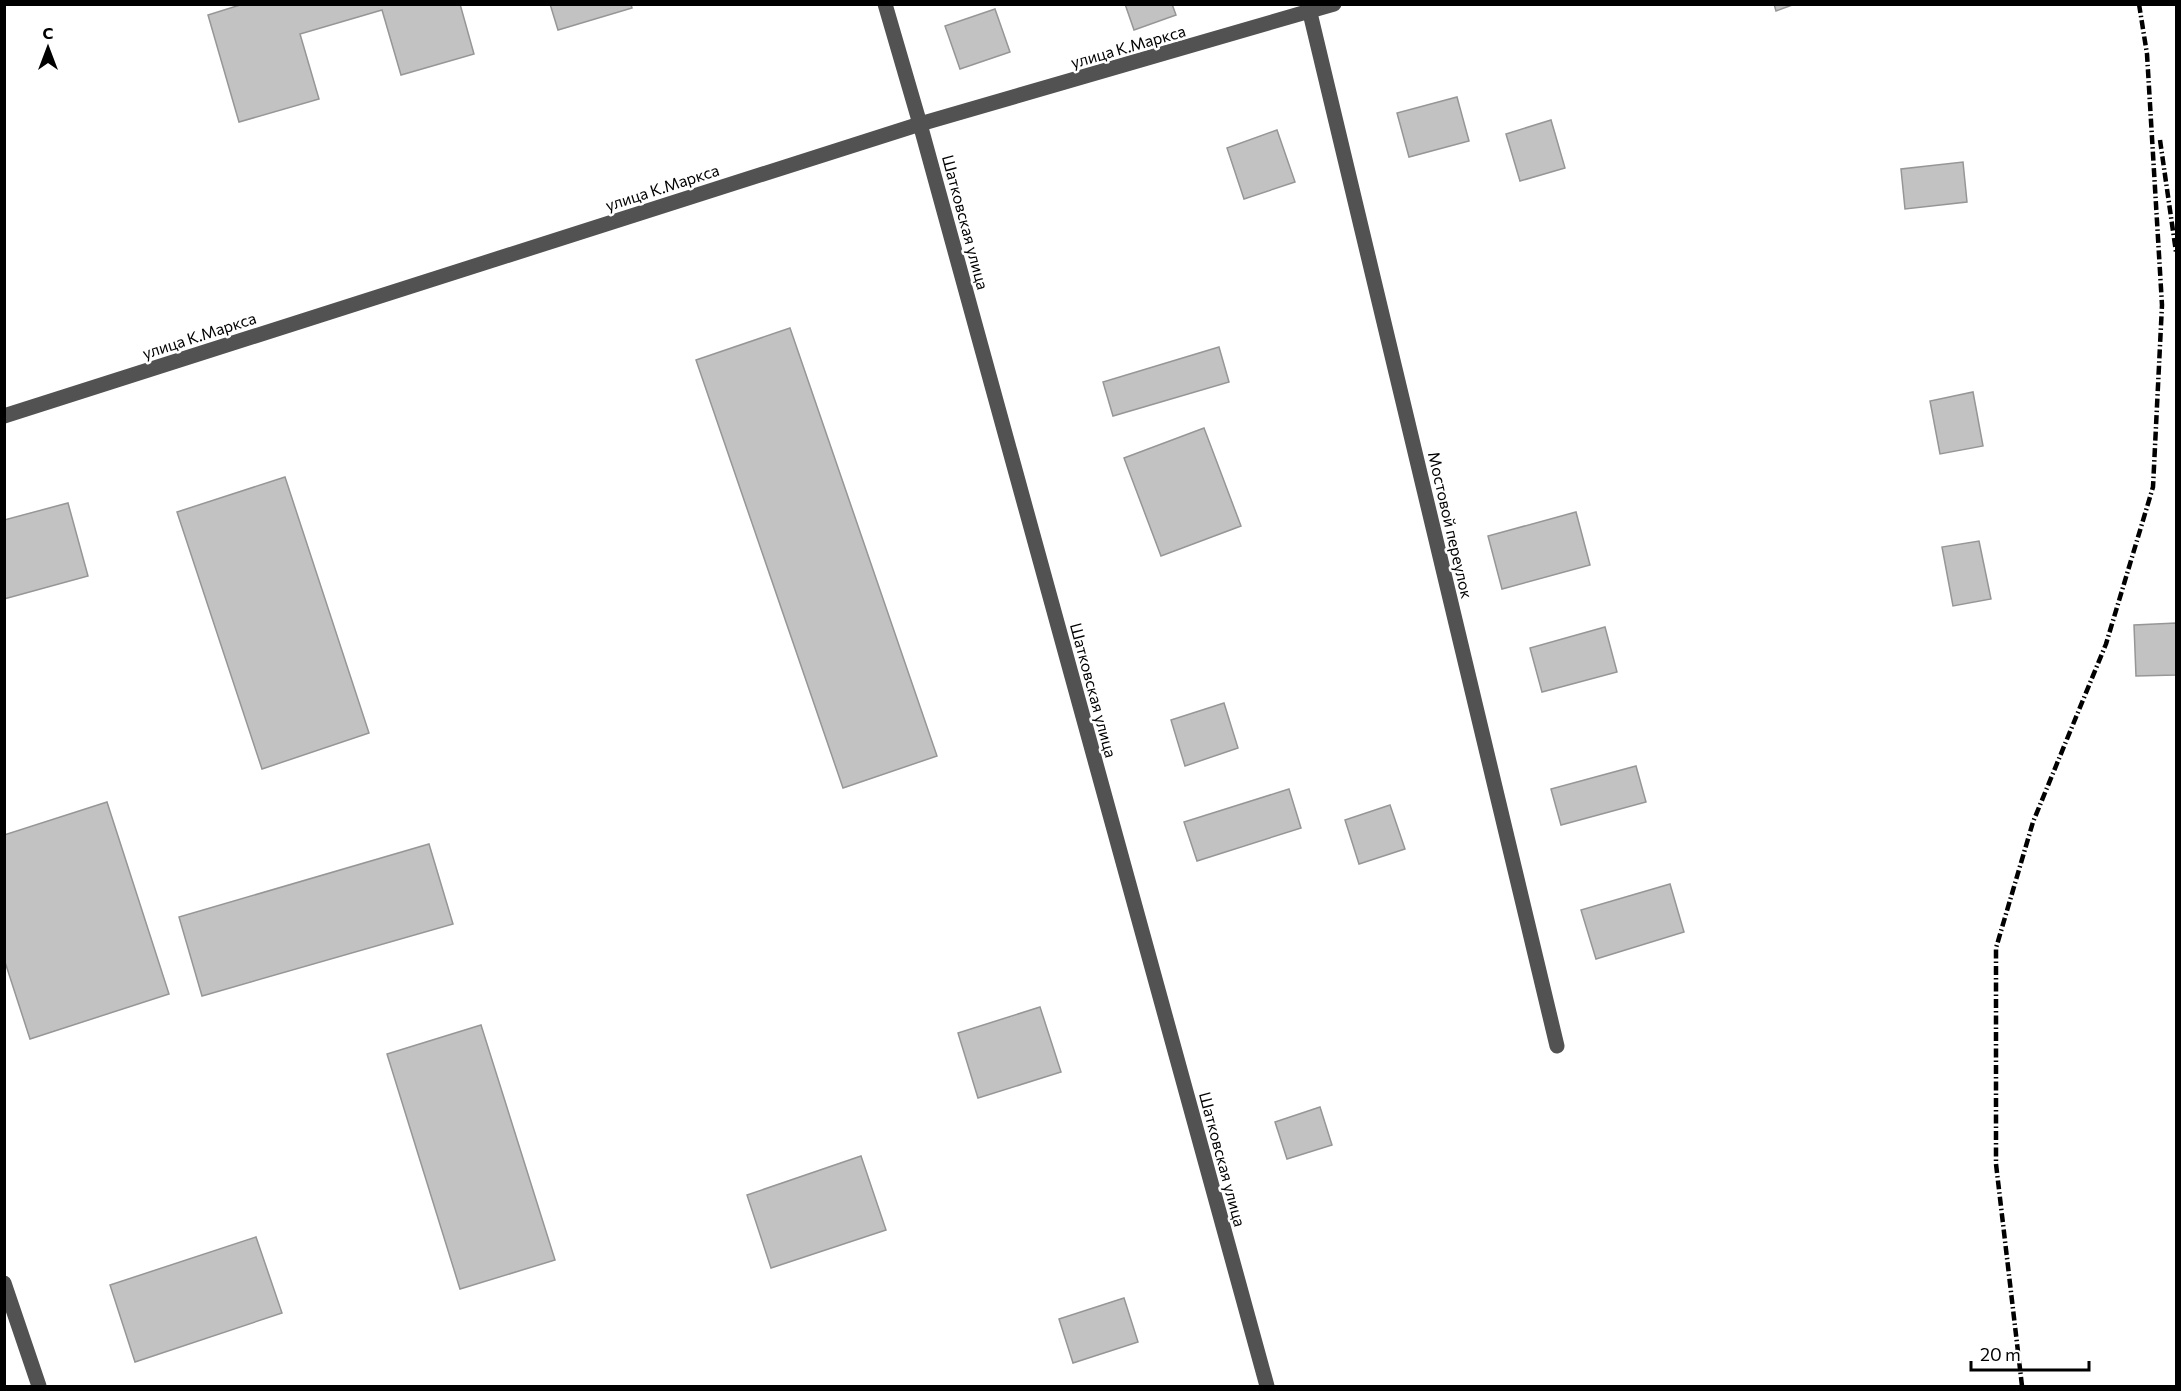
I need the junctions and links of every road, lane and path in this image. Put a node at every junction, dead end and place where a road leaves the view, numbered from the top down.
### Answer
1 (885, 4) edge
2 (1334, 4) edge
3 (1310, 13) junction
4 (920, 124) junction
5 (4, 416) edge
6 (1557, 1046) dead end
7 (4, 1283) edge
8 (39, 1386) edge
9 (1266, 1386) edge

1 - 4 street, Шатковская улица
2 - 3 street, улица К.Маркса
3 - 4 street, улица К.Маркса
3 - 6 street, Мостовой переулок
4 - 5 street, улица К.Маркса
4 - 9 street, Шатковская улица
7 - 8 street

